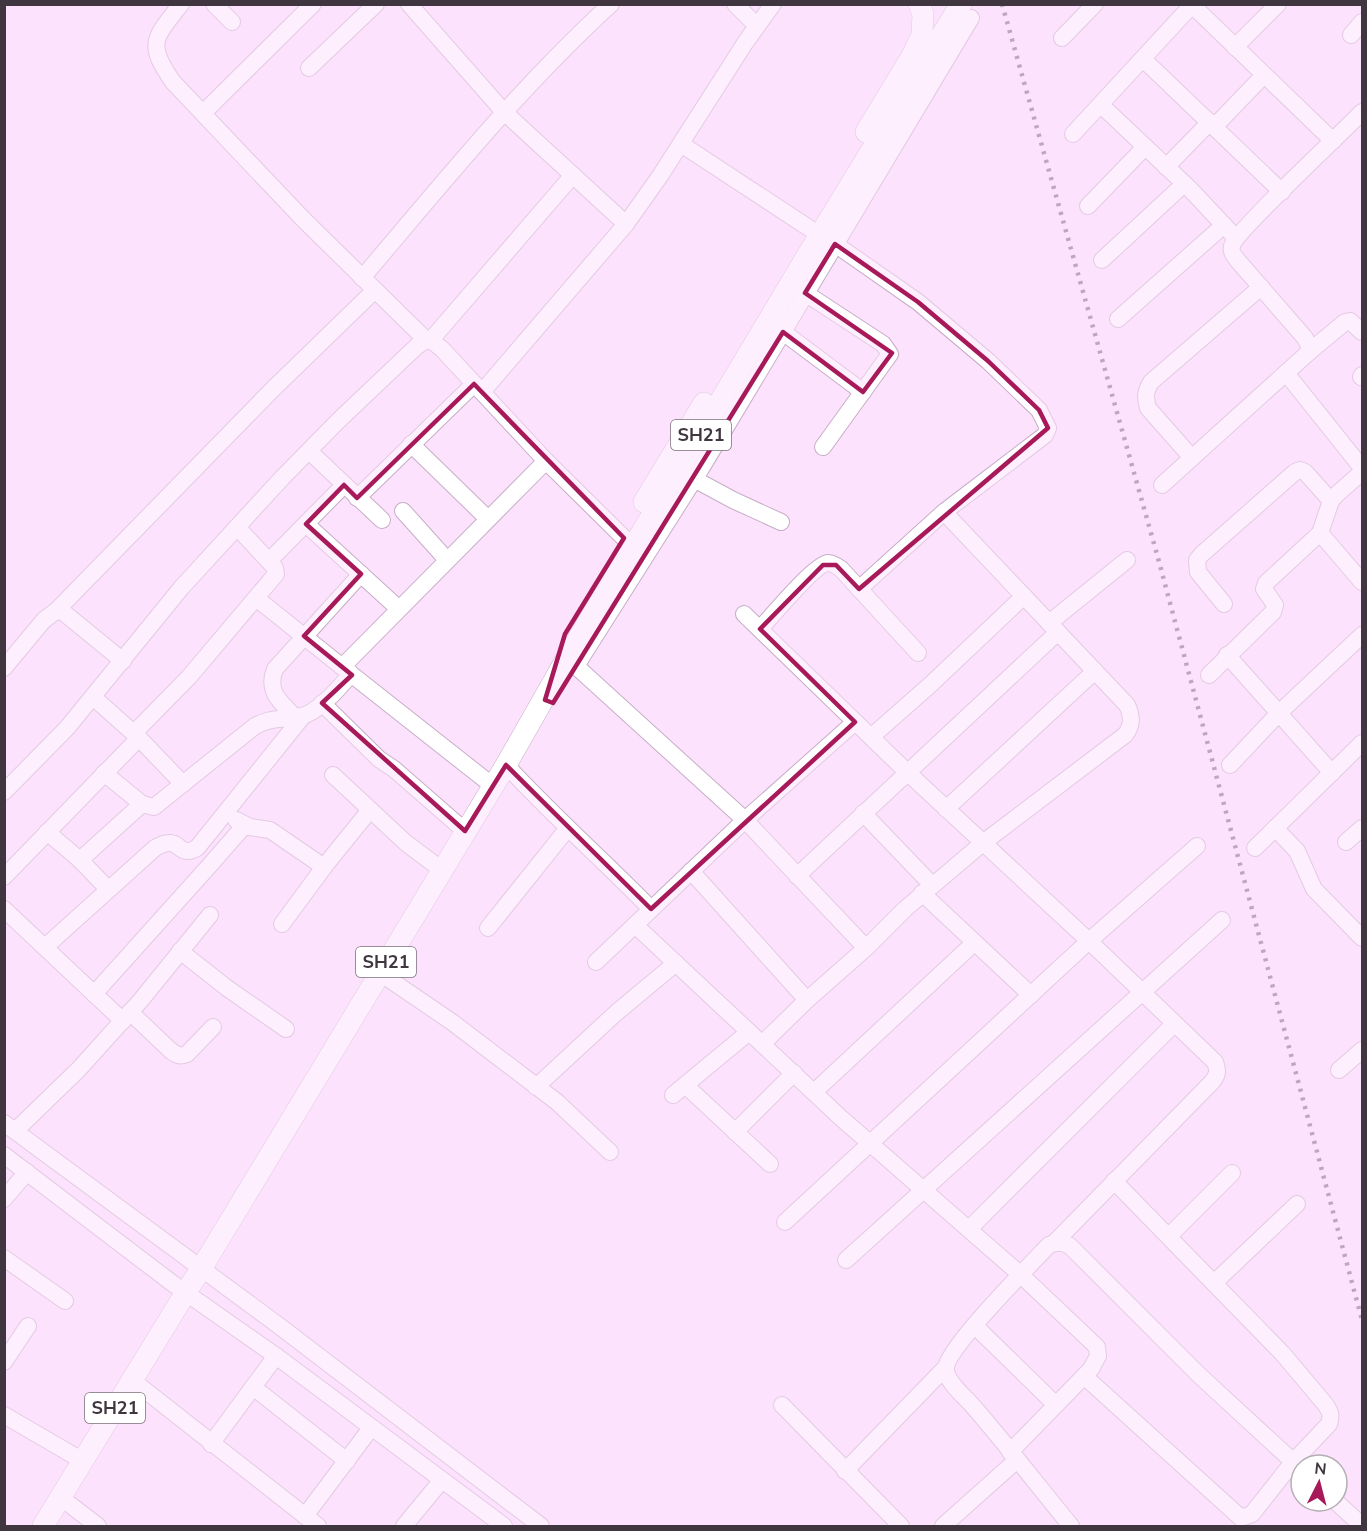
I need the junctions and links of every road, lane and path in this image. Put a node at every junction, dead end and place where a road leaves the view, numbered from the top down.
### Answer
1 (181, 4) edge
2 (214, 4) edge
3 (313, 4) edge
4 (376, 4) edge
5 (409, 4) edge
6 (611, 4) edge
7 (735, 4) edge
8 (773, 4) edge
9 (1095, 4) edge
10 (1278, 4) edge
11 (1191, 5) edge
12 (925, 8) edge
13 (966, 11) edge
14 (232, 22) dead end
15 (1362, 22) edge
16 (758, 26) junction
17 (1351, 35) dead end
18 (1062, 38) dead end
19 (1235, 47) junction
20 (1143, 58) junction
21 (309, 68) dead end
22 (1264, 75) junction
23 (1101, 105) junction
24 (504, 112) junction
25 (1362, 112) edge
26 (203, 114) junction
27 (1212, 125) junction
28 (1073, 134) dead end
29 (1334, 141) junction
30 (681, 144) junction
31 (1145, 147) junction
32 (1166, 166) junction
33 (573, 175) junction
34 (1184, 184) junction
35 (1282, 192) junction
36 (1088, 206) dead end
37 (626, 224) junction
38 (1224, 225) junction
39 (809, 228) junction
40 (1236, 238) junction
41 (834, 244) junction
42 (1102, 260) dead end
43 (362, 278) junction
44 (1261, 287) junction
45 (375, 290) junction
46 (805, 293) junction
47 (1118, 320) dead end
48 (783, 332) junction
49 (1362, 332) edge
50 (428, 341) junction
51 (1309, 352) junction
52 (1286, 373) junction
53 (478, 388) junction
54 (863, 392) junction
55 (411, 444) junction
56 (824, 447) dead end
57 (309, 451) junction
58 (1192, 458) junction
59 (546, 461) junction
60 (1362, 470) edge
61 (694, 479) junction
62 (344, 485) junction
63 (1162, 485) dead end
64 (357, 498) junction
65 (1331, 501) junction
66 (403, 511) dead end
67 (944, 512) junction
68 (488, 519) junction
69 (382, 520) dead end
70 (781, 522) dead end
71 (306, 524) junction
72 (237, 527) junction
73 (1320, 533) junction
74 (624, 538) junction
75 (447, 560) junction
76 (1127, 560) dead end
77 (269, 561) junction
78 (360, 574) junction
79 (1362, 582) edge
80 (859, 589) junction
81 (1024, 596) junction
82 (258, 597) junction
83 (1224, 604) dead end
84 (399, 609) junction
85 (56, 611) junction
86 (744, 614) dead end
87 (1053, 627) junction
88 (760, 629) junction
89 (1362, 635) edge
90 (304, 636) junction
91 (918, 653) dead end
92 (1227, 655) junction
93 (572, 658) junction
94 (123, 661) junction
95 (4, 668) edge
96 (1095, 671) junction
97 (348, 672) junction
98 (1209, 675) dead end
99 (556, 677) junction
100 (93, 698) junction
101 (322, 704) junction
102 (1279, 713) junction
103 (299, 717) junction
104 (855, 722) junction
105 (137, 736) junction
106 (870, 736) junction
107 (1362, 743) edge
108 (506, 765) junction
109 (1230, 765) dead end
110 (907, 772) junction
111 (104, 773) junction
112 (1332, 773) junction
113 (333, 775) dead end
114 (183, 784) junction
115 (493, 786) junction
116 (4, 792) edge
117 (142, 804) junction
118 (946, 809) junction
119 (370, 810) junction
120 (863, 813) junction
121 (225, 814) junction
122 (745, 820) junction
123 (245, 825) junction
124 (568, 828) junction
125 (1275, 828) junction
126 (1362, 828) edge
127 (465, 831) junction
128 (47, 832) junction
129 (984, 842) junction
130 (1346, 842) dead end
131 (1197, 846) dead end
132 (1255, 848) dead end
133 (80, 860) junction
134 (324, 867) junction
135 (442, 870) junction
136 (691, 871) junction
137 (797, 876) junction
138 (4, 877) edge
139 (108, 889) junction
140 (927, 889) junction
141 (4, 909) edge
142 (651, 909) junction
143 (210, 915) dead end
144 (1222, 920) dead end
145 (282, 924) dead end
146 (635, 925) junction
147 (488, 928) dead end
148 (1362, 938) edge
149 (1089, 941) junction
150 (975, 943) junction
151 (45, 947) junction
152 (866, 948) junction
153 (180, 951) junction
154 (596, 962) dead end
155 (676, 963) junction
156 (380, 973) junction
157 (1141, 991) junction
158 (94, 994) junction
159 (1031, 995) junction
160 (807, 1000) junction
161 (126, 1017) junction
162 (1174, 1024) junction
163 (213, 1027) dead end
164 (286, 1029) dead end
165 (749, 1032) junction
166 (762, 1044) junction
167 (1362, 1050) edge
168 (1338, 1070) dead end
169 (794, 1073) junction
170 (536, 1086) junction
171 (814, 1092) junction
172 (10, 1127) edge
173 (735, 1132) junction
174 (871, 1143) junction
175 (610, 1152) dead end
176 (4, 1155) edge
177 (770, 1164) dead end
178 (27, 1172) junction
179 (1232, 1173) dead end
180 (1114, 1181) junction
181 (923, 1189) junction
182 (4, 1199) edge
183 (1298, 1204) dead end
184 (785, 1221) dead end
185 (969, 1229) junction
186 (1169, 1236) junction
187 (1056, 1242) junction
188 (4, 1258) edge
189 (846, 1260) dead end
190 (1021, 1275) junction
191 (193, 1281) junction
192 (1215, 1282) junction
193 (65, 1301) dead end
194 (28, 1326) dead end
195 (975, 1326) junction
196 (276, 1356) junction
197 (4, 1362) edge
198 (945, 1367) junction
199 (1084, 1376) junction
200 (132, 1380) junction
201 (253, 1387) junction
202 (1055, 1404) junction
203 (782, 1405) dead end
204 (4, 1415) edge
205 (371, 1428) junction
206 (211, 1444) junction
207 (1307, 1453) edge
208 (1013, 1456) junction
209 (1289, 1459) edge
210 (83, 1461) junction
211 (346, 1461) junction
212 (845, 1471) junction
213 (1289, 1475) edge
214 (442, 1480) junction
215 (60, 1497) junction
216 (1348, 1513) edge
217 (1357, 1521) dead end
218 (311, 1522) edge
219 (492, 1523) edge
220 (43, 1527) edge
221 (98, 1527) edge
222 (404, 1527) edge
223 (541, 1527) edge
224 (901, 1527) edge
225 (943, 1527) edge
226 (1071, 1527) edge

1 - 26 street
2 - 14 street
3 - 26 street
4 - 21 street
5 - 24 street
6 - 24 street
7 - 16 street
8 - 16 street
9 - 18 street
10 - 19 street
11 - 19 street
11 - 20 street
12 - 39 main road
13 - 41 street
13 - 93 main road, SH21
15 - 17 street
16 - 30 street
19 - 22 street
20 - 23 street
20 - 27 street
22 - 27 street
22 - 29 street
23 - 28 street
23 - 31 street
24 - 33 street
24 - 43 street
25 - 29 street
26 - 43 street
27 - 32 street
27 - 35 street
29 - 35 street
30 - 37 street
30 - 39 street
31 - 32 street
31 - 36 street
32 - 34 street
33 - 37 street
33 - 50 street
34 - 38 street
34 - 42 street
35 - 40 street
37 - 53 street
38 - 40 street
38 - 47 street
39 - 74 main road
40 - 44 street
41 - 46 street
41 - 67 street
43 - 45 street
44 - 51 street
44 - 58 street
45 - 50 street
45 - 85 street
46 - 48 street
46 - 54 street
48 - 54 street
48 - 61 street
49 - 51 street
50 - 53 street
50 - 57 street
51 - 52 street
52 - 58 street
52 - 60 street
53 - 55 street
53 - 59 street
54 - 56 street
55 - 64 street
55 - 68 street
57 - 62 street
57 - 72 street
58 - 63 street
59 - 68 street
59 - 74 street
60 - 65 street
61 - 70 street
61 - 93 street
62 - 64 street
62 - 71 street
64 - 69 street
65 - 73 street
65 - 83 street
66 - 75 street
67 - 80 street
67 - 81 street
68 - 75 street
71 - 77 street
71 - 78 street
72 - 77 street
72 - 94 street
73 - 79 street
73 - 92 street
74 - 99 main road
75 - 84 street
76 - 87 street
77 - 82 street
78 - 84 street
78 - 90 street
80 - 88 street
80 - 91 street
81 - 87 street
81 - 106 street
82 - 90 street
82 - 105 street
84 - 97 street
85 - 94 street
85 - 95 street
86 - 88 street
87 - 96 street
87 - 110 street
88 - 104 street
89 - 102 street
90 - 97 street
90 - 103 street
92 - 98 street
92 - 102 street
93 - 99 main road, SH21
93 - 122 street
94 - 100 street
96 - 118 street
96 - 129 street
97 - 101 street
97 - 115 street
99 - 108 main road, SH21
100 - 105 street
100 - 116 street
101 - 103 street
101 - 127 street
102 - 109 street
102 - 112 street
103 - 114 street
103 - 121 street
104 - 106 street
104 - 122 street
105 - 111 street
105 - 114 street
106 - 110 street
107 - 112 street
108 - 115 main road, SH21
108 - 124 street
110 - 118 street
110 - 120 street
111 - 117 street
111 - 128 street
112 - 125 street
113 - 119 street
114 - 117 street
115 - 127 main road, SH21
117 - 133 street
118 - 129 street
119 - 134 street
119 - 135 street
120 - 137 street
120 - 140 street
121 - 123 street
121 - 139 street
122 - 136 street
122 - 137 street
123 - 134 street
123 - 158 street
124 - 142 street
124 - 147 street
125 - 132 street
125 - 148 street
126 - 130 street
127 - 135 main road, SH21
128 - 133 street
128 - 138 street
129 - 140 street
129 - 149 street
131 - 149 street
133 - 139 street
134 - 145 street
135 - 156 main road, SH21
136 - 142 street
136 - 160 street
137 - 152 street
139 - 151 street
140 - 150 street
140 - 152 street
141 - 151 street
142 - 146 street
143 - 153 street
144 - 157 street
146 - 154 street
146 - 155 street
149 - 157 street
149 - 159 street
150 - 159 street
150 - 171 street
151 - 158 street
152 - 160 street
153 - 161 street
153 - 164 street
155 - 165 street
155 - 170 street
156 - 170 street
156 - 191 main road, SH21
157 - 162 street
157 - 181 street
158 - 161 street
159 - 174 street
160 - 166 street
161 - 163 street
161 - 172 street
162 - 180 street
162 - 185 street
165 - 166 street
165 - 173 street
166 - 169 street
167 - 168 street
169 - 171 street
169 - 173 street
170 - 175 street
171 - 174 street
172 - 191 street
173 - 177 street
174 - 181 street
174 - 184 street
176 - 178 street
178 - 182 street
178 - 191 street
179 - 186 street
180 - 186 street
180 - 187 street
181 - 185 street
181 - 189 street
183 - 192 street
185 - 190 street
186 - 192 street
187 - 190 street
187 - 209 street
188 - 193 street
190 - 195 street
190 - 199 street
191 - 196 street
191 - 200 main road, SH21
191 - 223 street
192 - 207 street
194 - 197 street
195 - 198 street
195 - 202 street
196 - 201 street
196 - 205 street
198 - 208 street
198 - 212 street
199 - 202 street
199 - 213 street
200 - 206 street
200 - 210 main road, SH21
201 - 206 street
201 - 211 street
202 - 208 street
203 - 212 street
204 - 210 street
205 - 211 street
205 - 214 street
206 - 218 street
208 - 225 street
208 - 226 street
210 - 215 main road, SH21
211 - 218 street
212 - 224 street
214 - 219 street
214 - 222 street
215 - 220 main road, SH21
215 - 221 street
216 - 217 street

